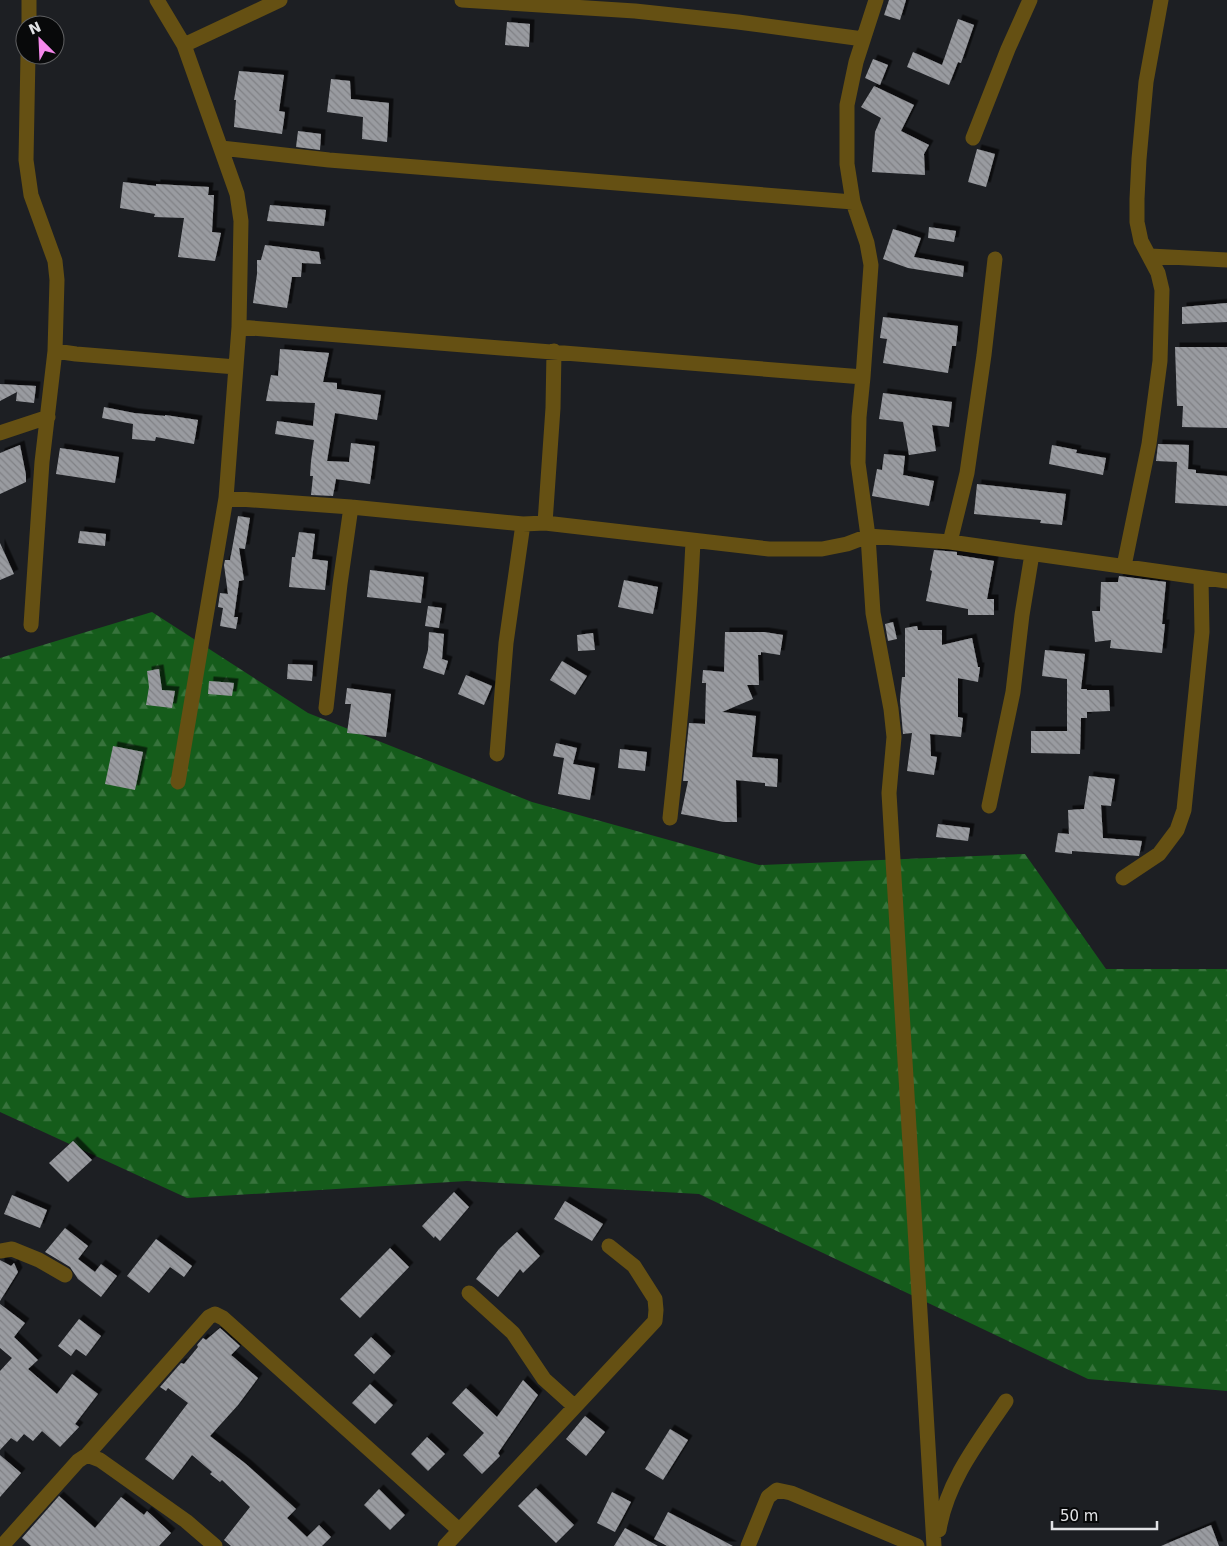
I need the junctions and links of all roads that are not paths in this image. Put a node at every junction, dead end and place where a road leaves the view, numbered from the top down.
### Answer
1 (29, 0) edge
2 (156, 0) edge
3 (280, 0) edge
4 (462, 0) edge
5 (467, 0) edge
6 (876, 0) edge
7 (1030, 0) edge
8 (1161, 0) edge
9 (29, 15) edge
10 (863, 39) junction
11 (184, 44) junction
12 (28, 65) edge
13 (973, 138) dead end
14 (221, 148) junction
15 (853, 202) junction
16 (1150, 256) junction
17 (995, 258) dead end
18 (1227, 260) edge
19 (239, 327) junction
20 (55, 351) junction
21 (554, 351) junction
22 (236, 367) junction
23 (863, 377) junction
24 (48, 417) junction
25 (0, 433) edge
26 (226, 498) junction
27 (351, 507) junction
28 (545, 523) junction
29 (522, 524) junction
30 (868, 536) junction
31 (693, 541) junction
32 (950, 542) junction
33 (1032, 554) junction
34 (1124, 566) junction
35 (1201, 579) junction
36 (1227, 581) edge
37 (31, 625) dead end
38 (326, 708) dead end
39 (497, 754) dead end
40 (178, 782) dead end
41 (989, 806) dead end
42 (670, 818) dead end
43 (1123, 878) dead end
44 (609, 1246) dead end
45 (0, 1251) edge
46 (65, 1275) dead end
47 (469, 1293) dead end
48 (1006, 1401) dead end
49 (574, 1406) junction
50 (87, 1456) junction
51 (459, 1530) junction
52 (2, 1546) edge
53 (215, 1546) edge
54 (445, 1546) edge
55 (748, 1546) edge
56 (916, 1546) edge
57 (935, 1546) edge

1 - 9 street
2 - 11 street
3 - 11 street
4 - 5 street
5 - 10 street
6 - 10 street
7 - 13 street
8 - 16 street
10 - 15 street
11 - 14 street
12 - 20 street
14 - 15 street
14 - 19 street
15 - 23 street
16 - 18 street
16 - 34 street
17 - 32 street
19 - 21 street
19 - 22 street
20 - 22 street
20 - 24 street
21 - 23 street
21 - 28 street
22 - 26 street
23 - 30 street
24 - 25 street
24 - 37 street
26 - 27 street
26 - 40 street
27 - 29 street
27 - 38 street
28 - 29 street
28 - 31 street
29 - 39 street
30 - 31 street
30 - 32 street
30 - 57 street
31 - 42 street
32 - 33 street
33 - 34 street
33 - 41 street
34 - 35 street
35 - 36 street
35 - 43 street
44 - 49 street
45 - 46 street
47 - 49 street
48 - 57 street
49 - 51 street
50 - 51 street
50 - 52 street
50 - 53 street
51 - 54 street
55 - 56 street

